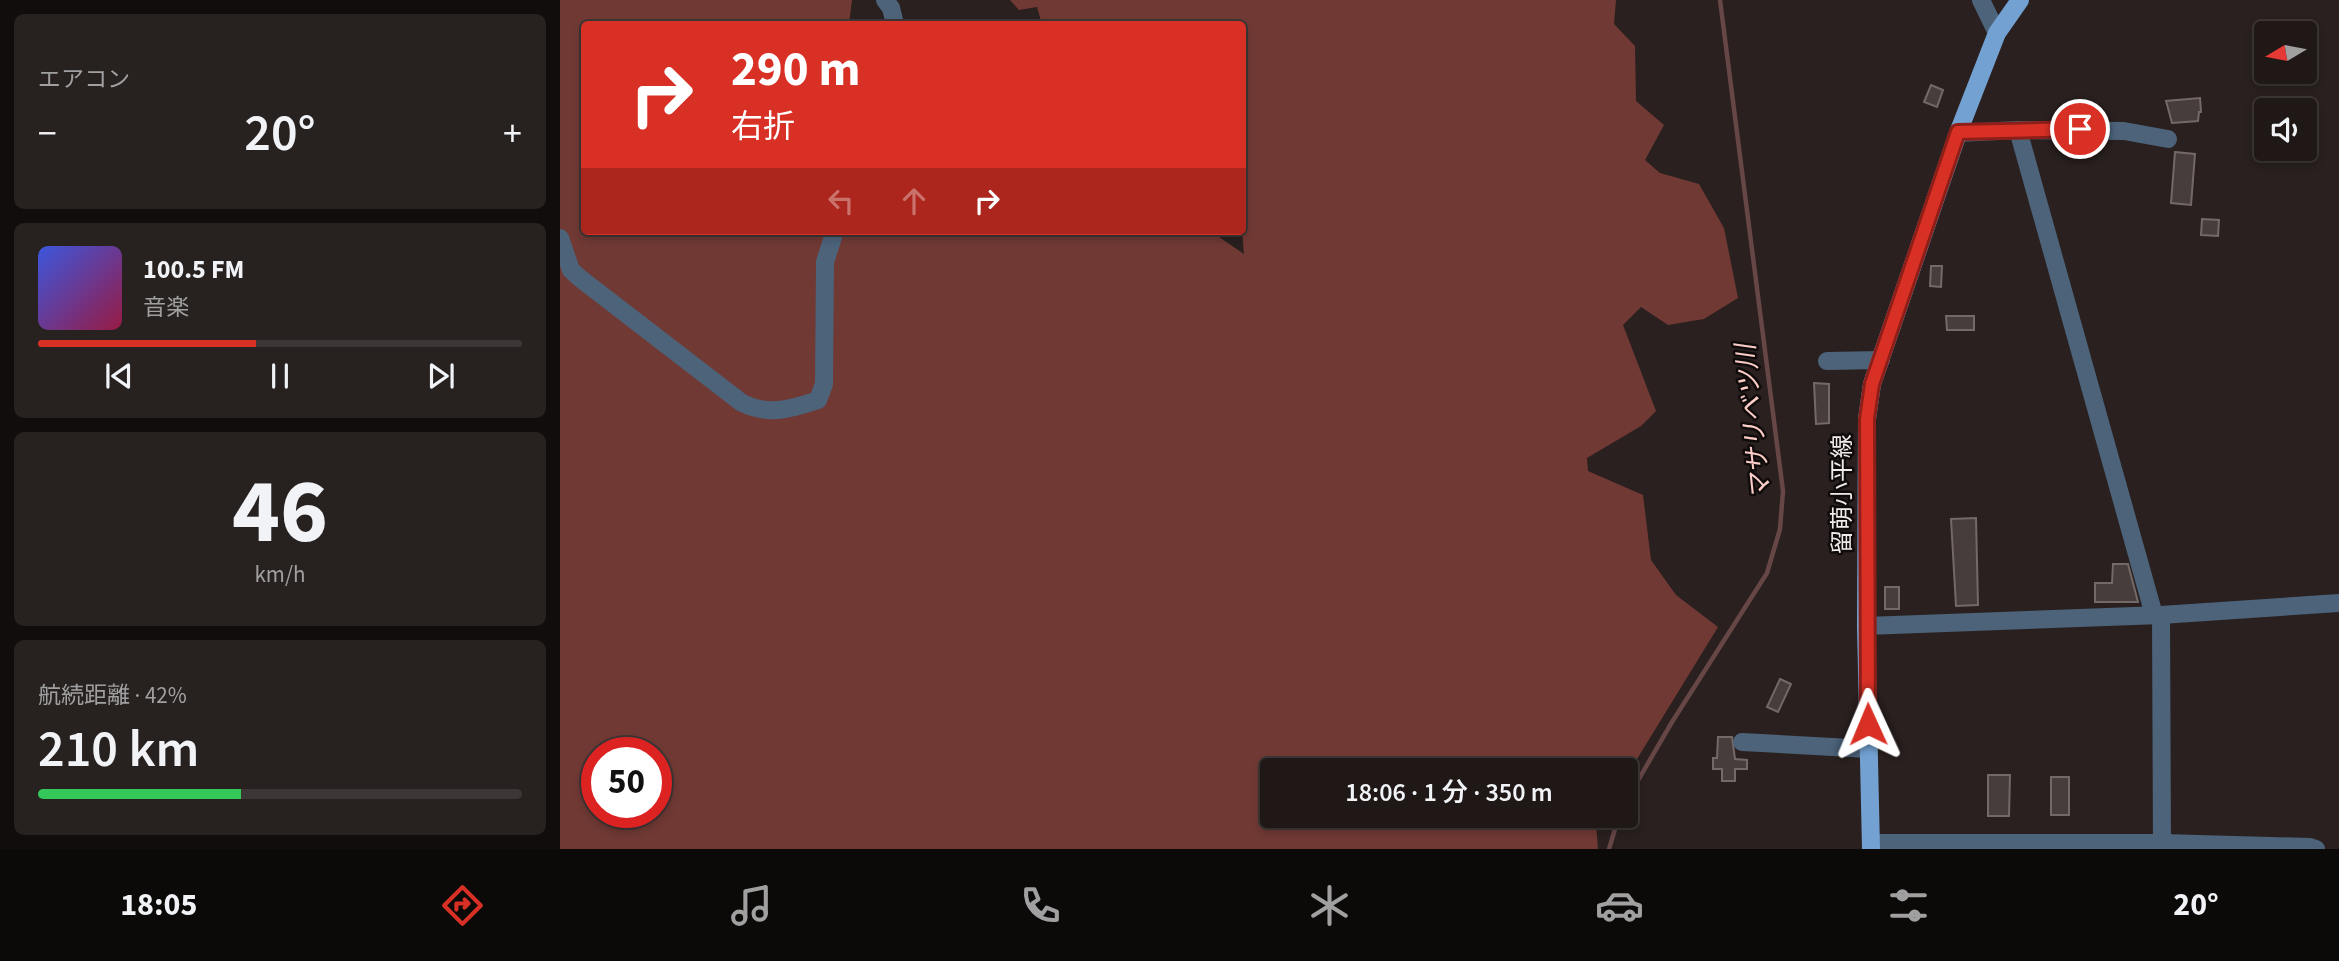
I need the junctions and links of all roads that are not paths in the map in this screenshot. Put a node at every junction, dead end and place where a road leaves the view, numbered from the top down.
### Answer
1 (885, 0) edge
2 (1981, 0) edge
3 (2020, 0) edge
4 (894, 21) edge
5 (1997, 33) junction
6 (2018, 130) junction
7 (1958, 132) junction
8 (2168, 139) dead end
9 (834, 235) edge
10 (560, 238) edge
11 (1881, 360) junction
12 (1827, 361) dead end
13 (2339, 603) edge
14 (2158, 615) junction
15 (1866, 626) junction
16 (1742, 742) dead end
17 (1869, 749) junction
18 (1871, 846) edge
19 (2162, 846) edge
20 (2316, 849) edge

1 - 4 street
2 - 5 street
3 - 5 main road, 留萌小平線
5 - 7 main road, 留萌小平線
6 - 7 street
6 - 8 street
6 - 14 street
7 - 11 main road, 留萌小平線
9 - 10 street
11 - 12 street
11 - 15 main road, 留萌小平線
13 - 14 street
14 - 15 street
14 - 19 street
15 - 17 main road, 留萌小平線
16 - 17 street
17 - 18 main road, 留萌小平線
18 - 19 street
19 - 20 street

